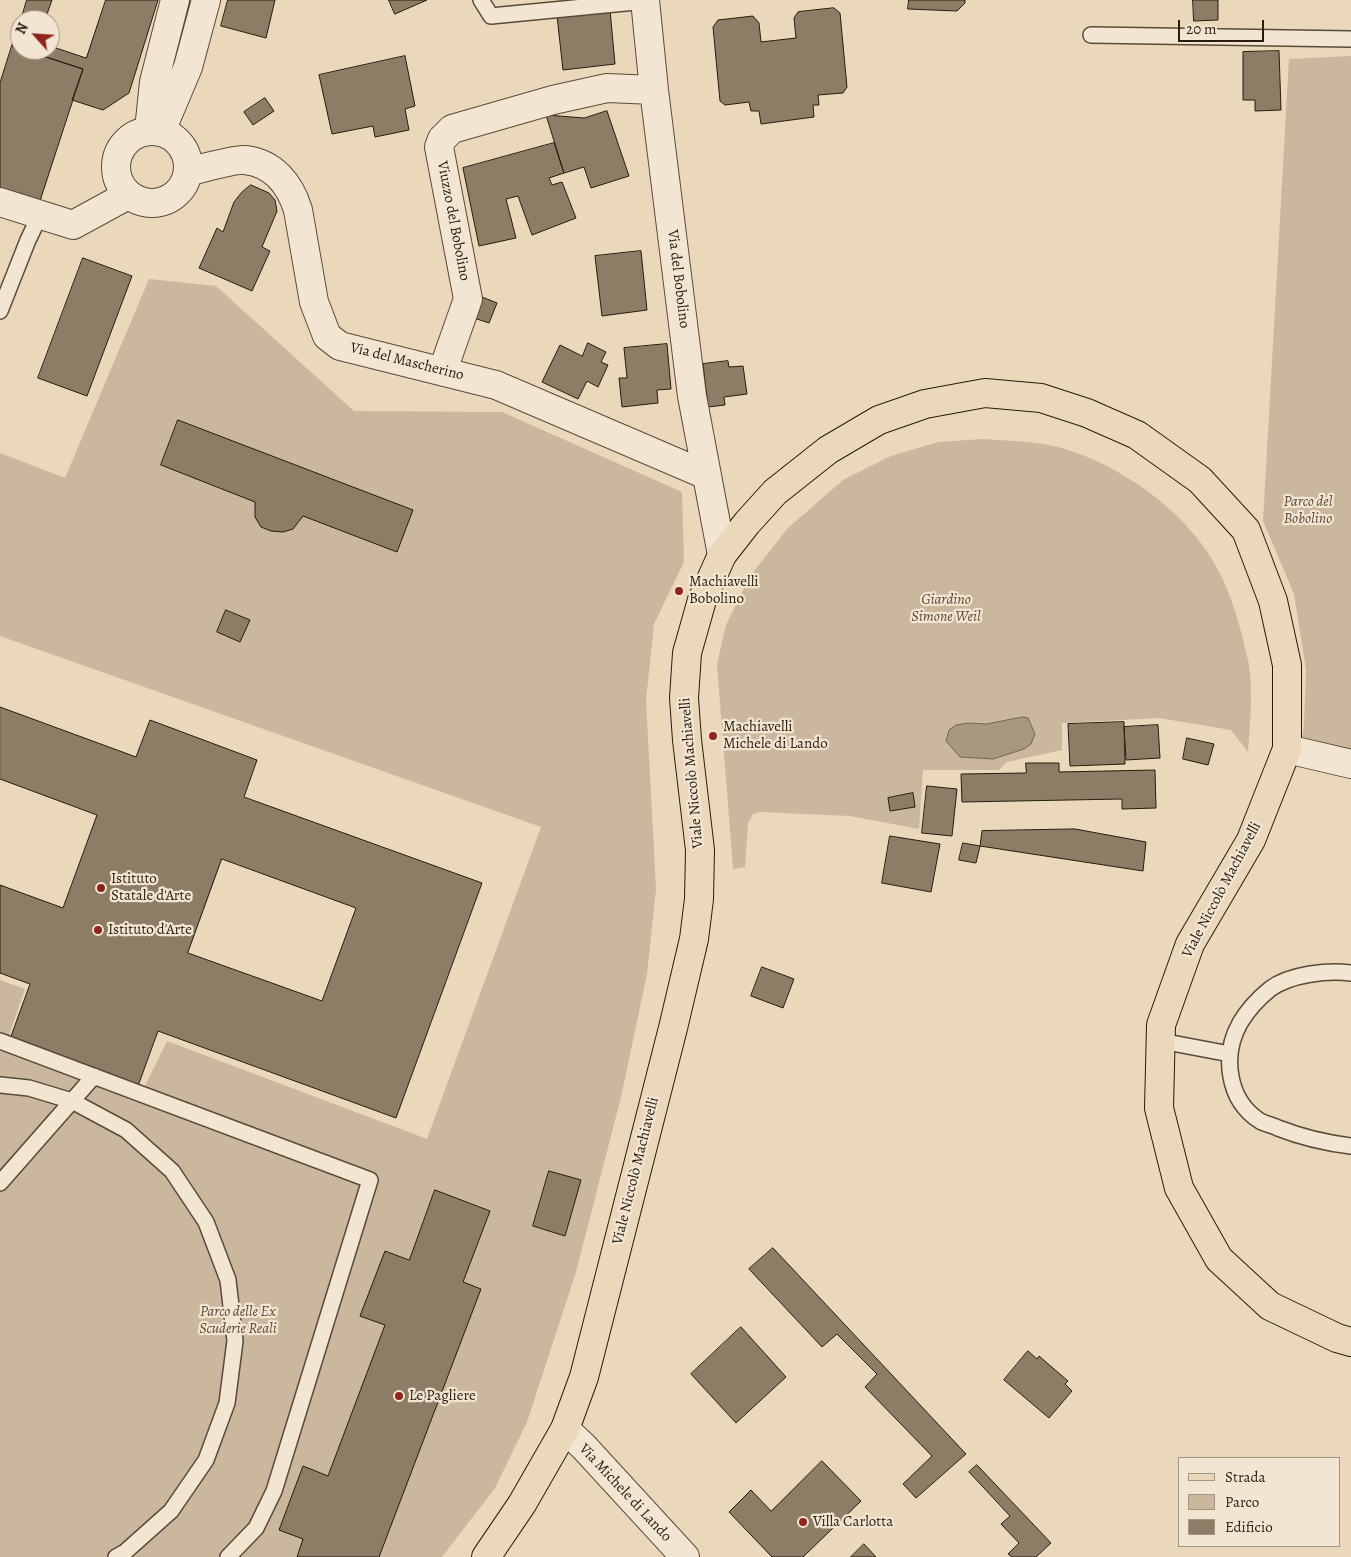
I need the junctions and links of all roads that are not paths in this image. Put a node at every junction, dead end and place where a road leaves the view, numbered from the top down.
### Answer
1 (175, 0) edge
2 (206, 0) edge
3 (481, 0) edge
4 (646, 0) edge
5 (1091, 35) dead end
6 (1351, 39) edge
7 (654, 90) junction
8 (155, 131) junction
9 (188, 172) junction
10 (128, 195) junction
11 (0, 202) edge
12 (40, 215) junction
13 (0, 311) edge
14 (443, 370) junction
15 (706, 475) junction
16 (722, 555) junction
17 (1287, 749) junction
18 (1351, 764) edge
19 (1351, 973) edge
20 (0, 1041) edge
21 (1161, 1041) junction
22 (1230, 1054) junction
23 (94, 1076) junction
24 (0, 1085) edge
25 (72, 1101) junction
26 (1351, 1146) edge
27 (0, 1183) edge
28 (1351, 1342) edge
29 (565, 1429) junction
30 (116, 1557) edge
31 (228, 1557) edge
32 (486, 1557) edge
33 (685, 1557) edge

1 - 8 street
2 - 8 street
3 - 4 lane, Via del Bobolino
4 - 7 street, Via del Bobolino
5 - 6 lane
7 - 14 street, Viuzzo del Bobolino
7 - 15 street, Via del Bobolino
8 - 9 street
8 - 10 street
9 - 10 street
9 - 14 street, Via del Mascherino
10 - 12 street
11 - 12 street
12 - 13 lane
14 - 15 street, Via del Mascherino
15 - 16 street, Via del Bobolino
16 - 17 main road, Viale Niccolò Machiavelli
16 - 29 main road, Viale Niccolò Machiavelli
17 - 18 street
17 - 21 main road, Viale Niccolò Machiavelli
19 - 22 lane
20 - 23 lane
21 - 22 lane
21 - 28 main road, Viale Niccolò Machiavelli
22 - 26 lane
23 - 25 lane
23 - 31 lane
24 - 25 lane
25 - 27 lane
25 - 30 lane
29 - 32 main road, Viale Niccolò Machiavelli
29 - 33 street, Via Michele di Lando

